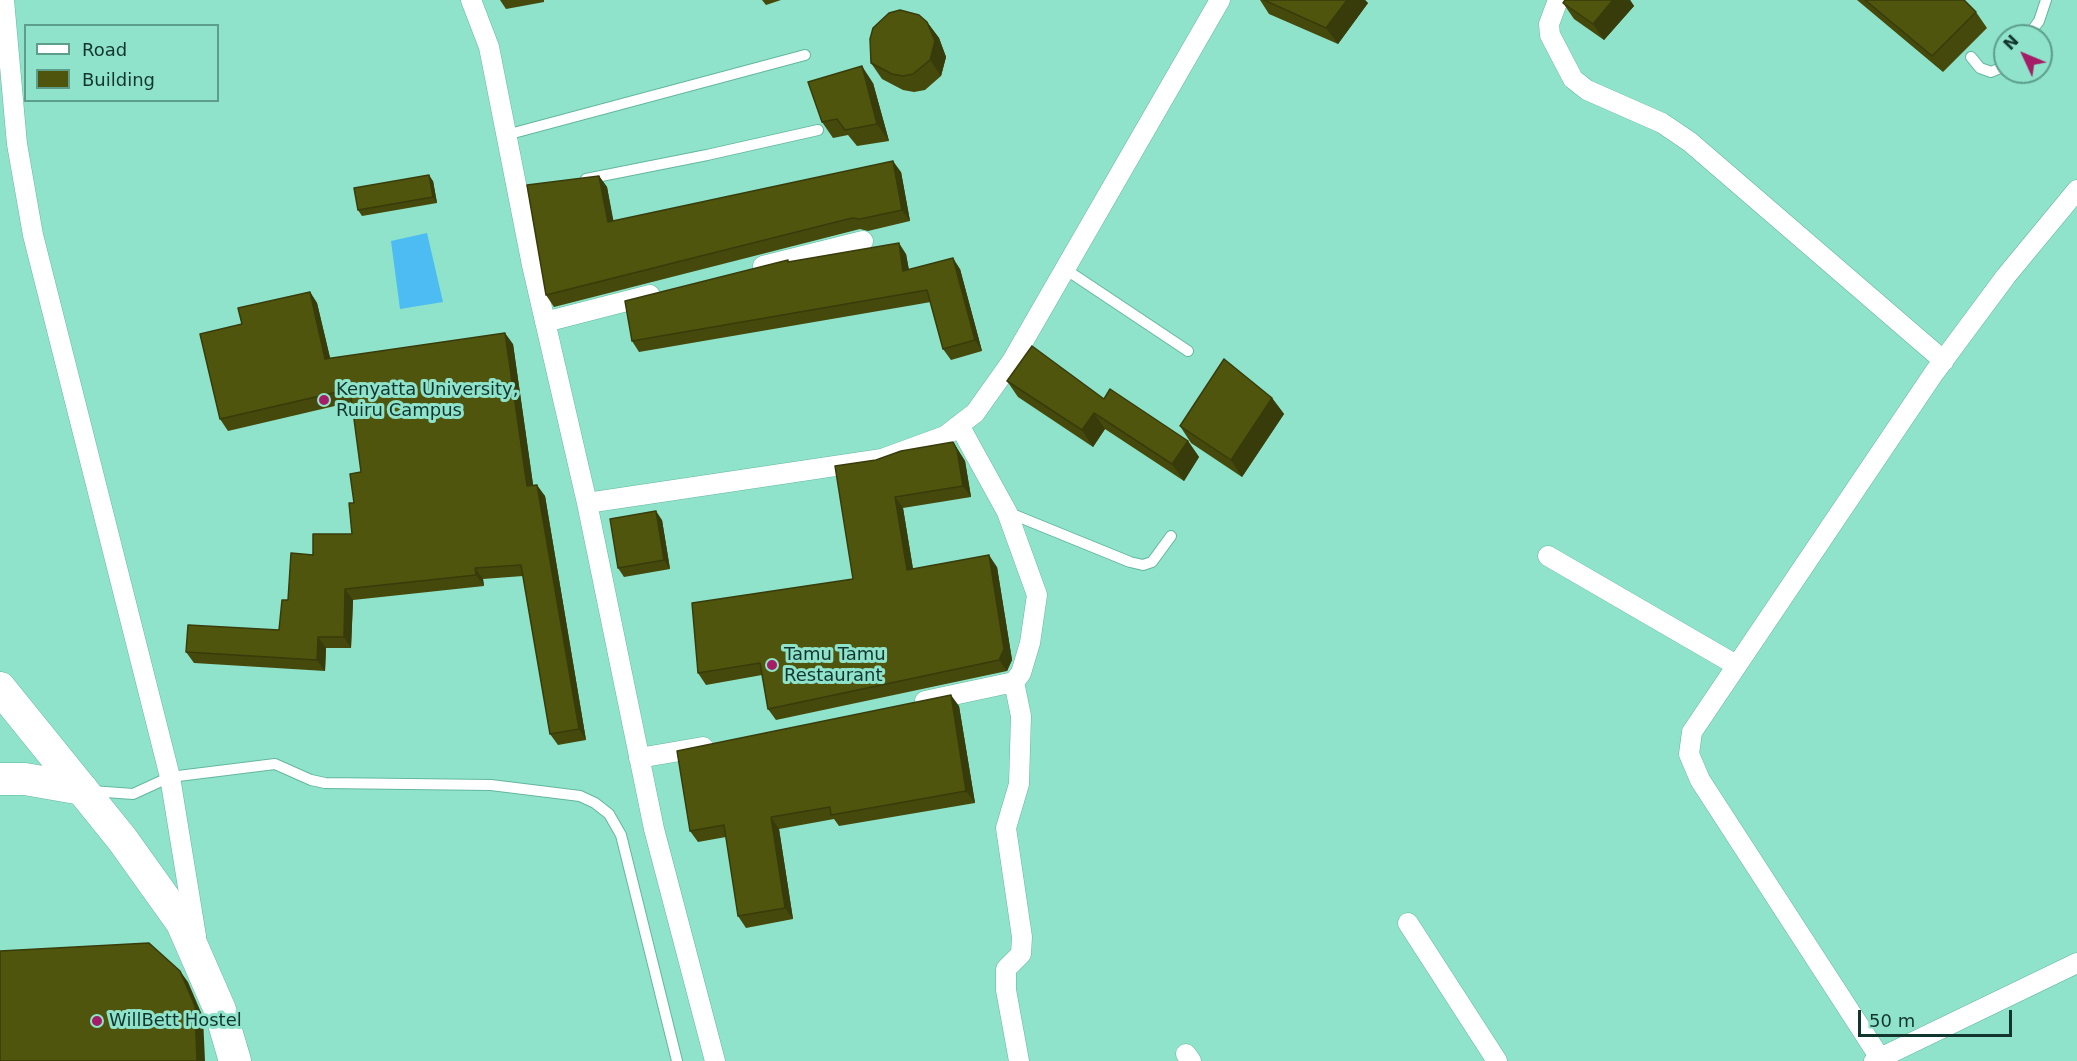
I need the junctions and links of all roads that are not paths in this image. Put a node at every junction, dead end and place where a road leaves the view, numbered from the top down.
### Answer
1 (4, 0) edge
2 (471, 0) edge
3 (1220, 0) edge
4 (1558, 0) edge
5 (2046, 0) edge
6 (2037, 24) edge
7 (805, 55) dead end
8 (1971, 57) dead end
9 (1993, 71) edge
10 (818, 130) edge
11 (506, 135) junction
12 (573, 181) edge
13 (2077, 190) edge
14 (863, 241) dead end
15 (1065, 269) junction
16 (749, 270) edge
17 (670, 290) edge
18 (545, 322) junction
19 (1188, 351) dead end
20 (1944, 361) junction
21 (959, 425) junction
22 (586, 503) junction
23 (1007, 512) junction
24 (1172, 536) dead end
25 (1548, 556) dead end
26 (1736, 665) junction
27 (1014, 682) junction
28 (0, 688) edge
29 (912, 704) edge
30 (719, 744) edge
31 (639, 758) junction
32 (170, 777) junction
33 (0, 779) edge
34 (82, 789) junction
35 (1408, 923) dead end
36 (200, 960) junction
37 (2077, 963) edge
38 (1877, 1060) edge
39 (235, 1061) edge
40 (677, 1061) edge
41 (715, 1061) edge
42 (1019, 1061) edge
43 (1497, 1061) edge

1 - 32 street
2 - 11 street
3 - 15 street
4 - 20 street
5 - 6 lane
7 - 11 lane
8 - 9 lane
10 - 12 lane
11 - 18 street
13 - 20 street
14 - 16 street
15 - 19 lane
15 - 21 street
17 - 18 street
18 - 22 street
20 - 26 street
21 - 22 street
21 - 23 street
22 - 31 street
23 - 24 lane
23 - 27 street
25 - 26 street
26 - 38 street
27 - 29 street
27 - 42 street
28 - 34 main road
30 - 31 street
31 - 41 street
32 - 34 lane
32 - 36 street
32 - 40 lane
33 - 34 main road
34 - 36 main road
35 - 43 street
36 - 39 main road
37 - 38 street

